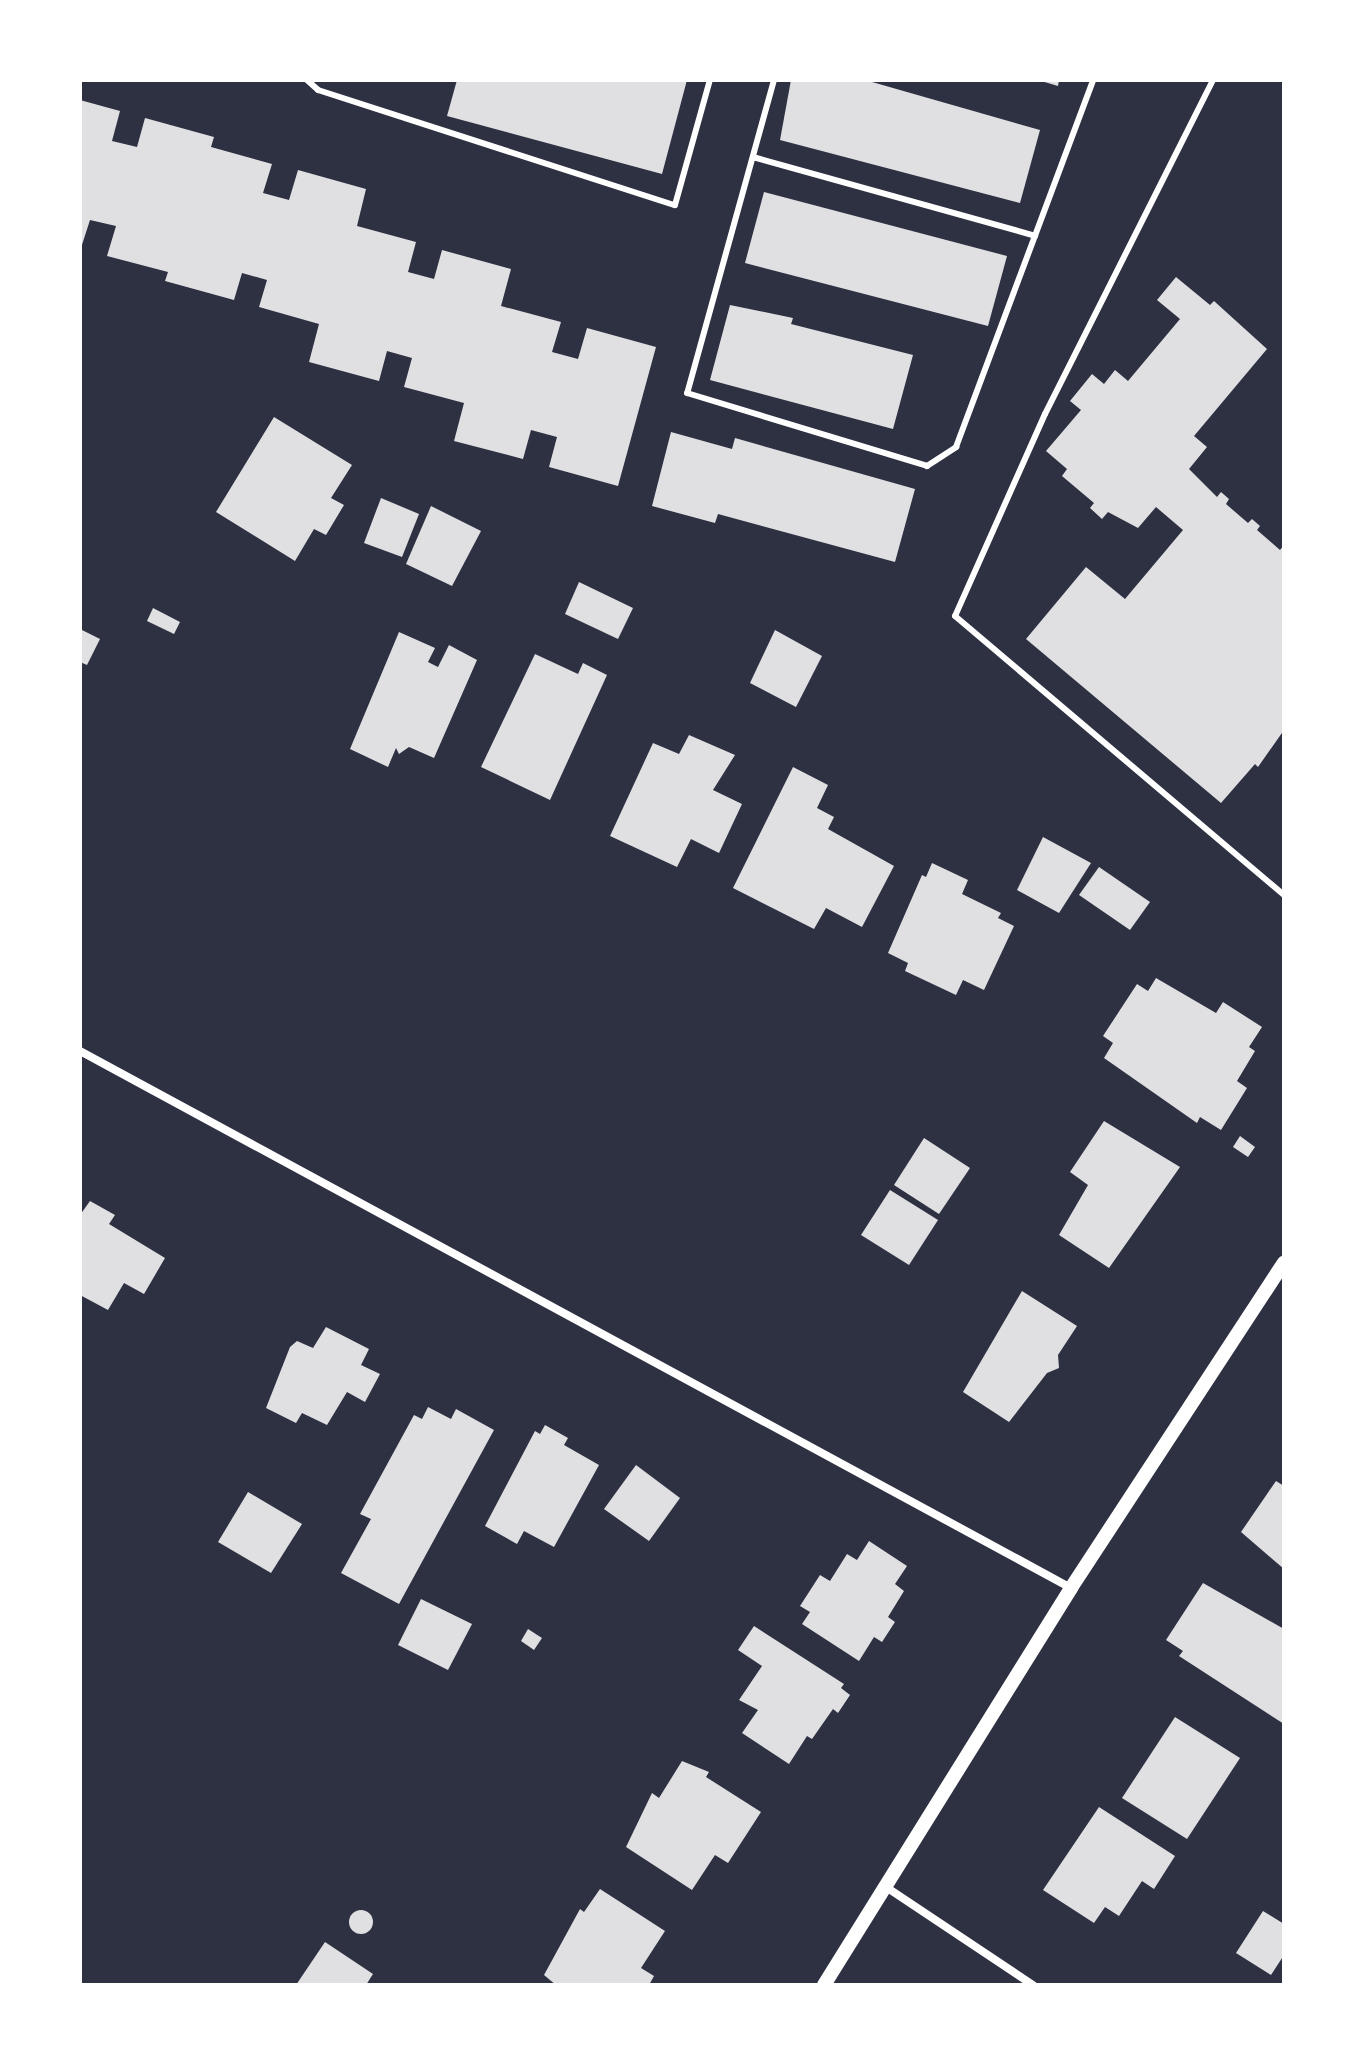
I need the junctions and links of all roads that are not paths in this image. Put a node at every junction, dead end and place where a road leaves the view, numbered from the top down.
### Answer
1 (307, 80) edge
2 (710, 80) edge
3 (774, 80) edge
4 (1093, 80) edge
5 (1213, 80) edge
6 (753, 157) junction
7 (1035, 236) junction
8 (1284, 895) edge
9 (80, 1051) edge
10 (1284, 1263) edge
11 (1071, 1588) junction
12 (886, 1887) junction
13 (824, 1985) edge
14 (1033, 1985) edge

1 - 2 lane
3 - 6 lane
4 - 7 lane
5 - 8 lane
6 - 7 lane
6 - 7 lane
9 - 11 street
10 - 11 street
11 - 12 street
12 - 13 street
12 - 14 street

